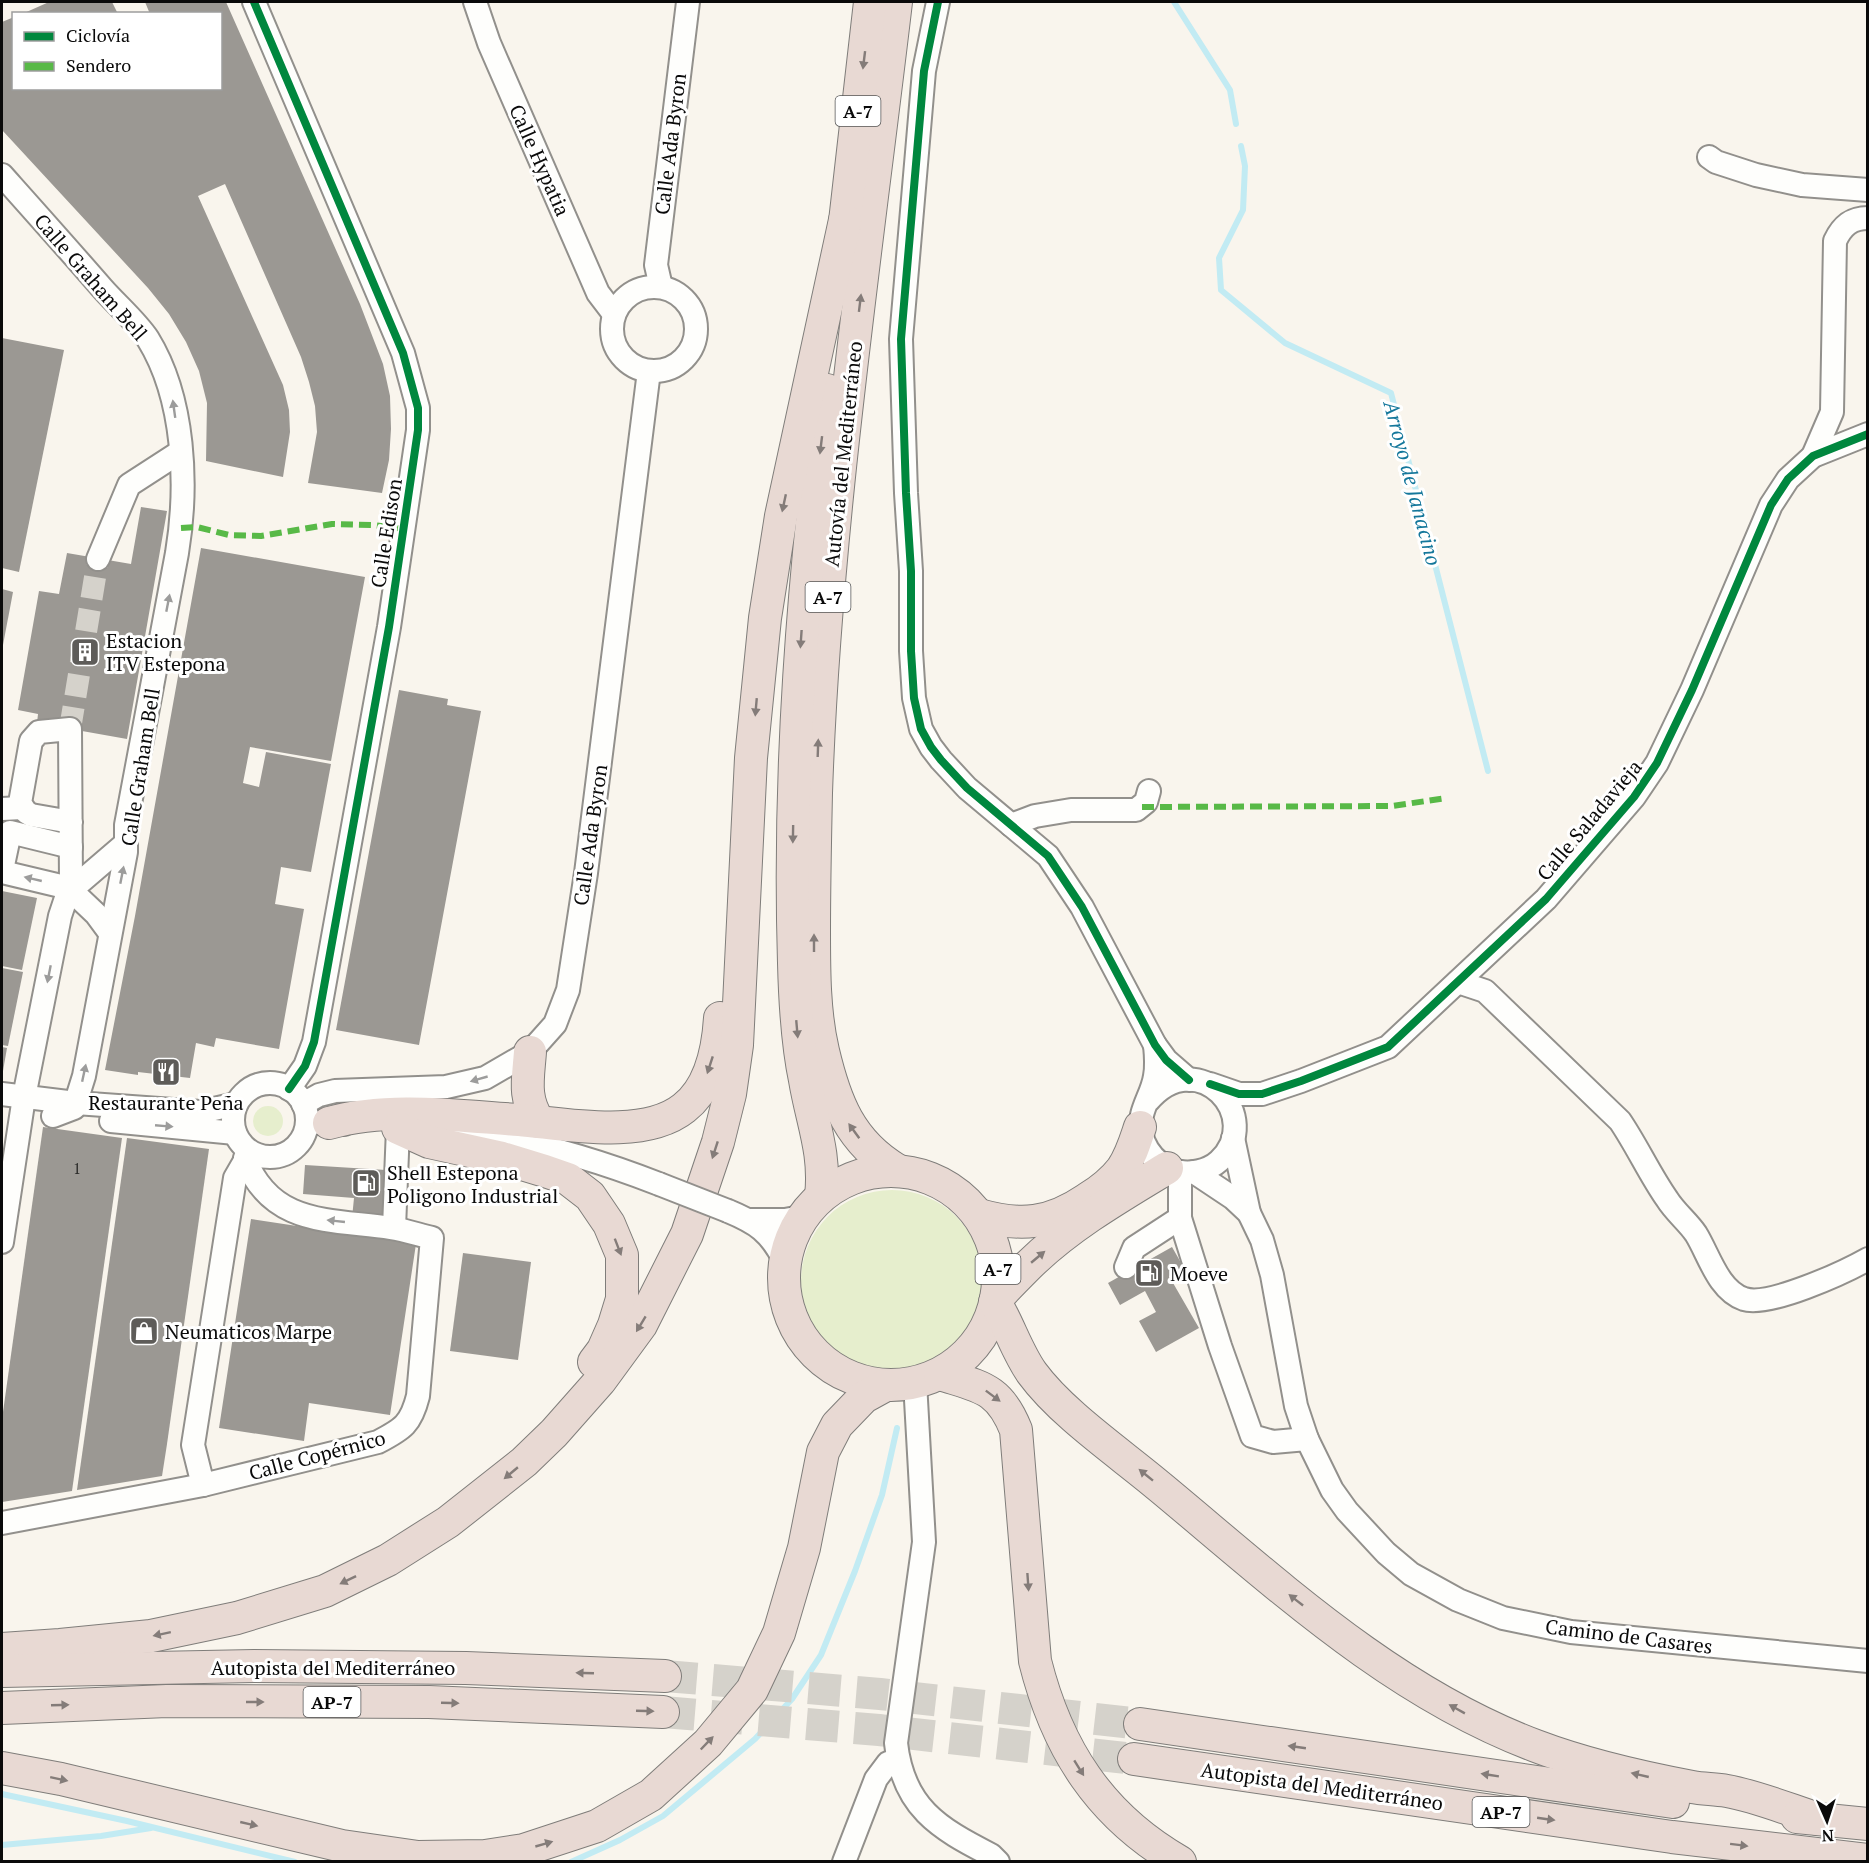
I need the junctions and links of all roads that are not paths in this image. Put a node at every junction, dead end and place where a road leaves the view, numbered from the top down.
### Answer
1 (254, 2) edge
2 (475, 2) edge
3 (688, 2) edge
4 (870, 2) edge
5 (896, 2) edge
6 (938, 2) edge
7 (1709, 157) dead end
8 (2, 175) edge
9 (1868, 190) edge
10 (1868, 218) edge
11 (845, 220) junction
12 (661, 287) junction
13 (614, 314) junction
14 (649, 371) junction
15 (1866, 432) edge
16 (180, 452) junction
17 (1813, 456) junction
18 (98, 559) tunnel mouth
19 (752, 758) junction
20 (1149, 791) dead end
21 (12, 808) edge
22 (1011, 825) junction
23 (71, 833) junction
24 (126, 843) junction
25 (2, 871) edge
26 (69, 894) junction
27 (110, 933) junction
28 (1458, 982) junction
29 (1155, 1045) junction
30 (530, 1052) junction
31 (1199, 1082) junction
32 (2, 1094) edge
33 (1262, 1094) junction
34 (76, 1103) junction
35 (237, 1104) junction
36 (16, 1106) edge
37 (307, 1109) junction
38 (1144, 1114) junction
39 (53, 1116) junction
40 (539, 1122) junction
41 (398, 1128) junction
42 (1234, 1130) junction
43 (235, 1133) junction
44 (248, 1155) junction
45 (897, 1170) junction
46 (1180, 1171) junction
47 (811, 1206) junction
48 (1249, 1213) junction
49 (978, 1215) junction
50 (1180, 1218) junction
51 (751, 1220) junction
52 (394, 1228) junction
53 (2, 1242) edge
54 (1868, 1259) edge
55 (784, 1260) junction
56 (1126, 1267) dead end
57 (996, 1300) junction
58 (927, 1378) junction
59 (884, 1386) junction
60 (554, 1433) junction
61 (1307, 1439) junction
62 (203, 1485) junction
63 (2, 1524) edge
64 (2, 1649) edge
65 (1868, 1661) edge
66 (2, 1671) edge
67 (665, 1676) tunnel mouth
68 (2, 1708) edge
69 (663, 1712) tunnel mouth
70 (1140, 1724) tunnel mouth
71 (1134, 1759) tunnel mouth
72 (898, 1760) junction
73 (2, 1768) edge
74 (1818, 1819) junction
75 (1868, 1824) edge
76 (1868, 1860) edge
77 (844, 1862) edge
78 (998, 1862) edge
79 (1180, 1862) edge

1 - 37 street, Calle Edison
2 - 13 street, Calle Hypatia
3 - 12 street, Calle Ada Byron
4 -> 11 highway, Autovía del Mediterráneo / A-7
45 -> 5 highway, Autovía del Mediterráneo / A-7
6 - 22 street
7 - 9 street
16 -> 8 street, Calle Graham Bell
10 - 17 street
11 -> 19 highway, Autovía del Mediterráneo / A-7
11 -> 47 highway, Autovía del Mediterráneo / A-7
12 - 13 street
12 - 14 street
13 - 14 street
14 - 30 street, Calle Ada Byron
15 - 17 street, Calle Saladavieja
16 - 18 street
24 -> 16 street, Calle Graham Bell
17 - 28 street, Calle Saladavieja
19 -> 40 highway
19 -> 60 highway
20 - 22 street
21 - 23 street
21 - 23 street
22 - 29 street
23 - 25 street
23 - 26 street
24 - 26 street
27 -> 24 street, Calle Graham Bell
26 -> 25 street
26 - 27 street
26 -> 36 street
34 -> 27 street, Calle Graham Bell
28 - 33 street, Calle Saladavieja
28 - 54 street
29 - 31 street
29 - 38 street
30 -> 37 street, Calle Ada Byron
30 - 40 highway
31 - 33 street, Calle Saladavieja
31 - 38 street
31 - 42 street
32 - 36 street
33 - 42 street, Calle Saladavieja
34 - 35 street
34 - 36 street
34 - 39 street
35 - 37 street
35 - 43 street
36 - 39 street
36 - 53 street
37 - 40 highway
37 - 41 street
37 - 44 street
38 - 46 street
38 - 49 highway
39 -> 43 street
41 - 51 street, bridge
41 - 52 street
41 -> 60 highway
42 - 46 street
42 - 48 street, Camino de Casares
43 - 44 street
52 -> 44 street
44 - 62 street
45 - 47 highway, A-7
45 - 49 highway, A-7
46 - 48 street, Camino de Casares
46 - 50 street
57 -> 46 highway
47 - 51 street
47 - 55 highway, A-7
48 - 61 street, Camino de Casares
49 - 57 highway, A-7
50 - 56 street
50 - 61 street
51 - 55 street
52 - 62 street, Calle Copérnico
55 - 59 highway, A-7
57 - 58 highway, A-7
74 -> 57 highway
58 - 59 highway, A-7
58 - 72 street
58 -> 79 highway
73 -> 59 highway
60 -> 64 highway
61 - 65 street, Camino de Casares
62 - 63 street, Calle Copérnico
67 -> 66 highway, Autopista del Mediterráneo / AP-7
68 -> 69 highway, Autopista del Mediterráneo / AP-7
74 -> 70 highway, Autopista del Mediterráneo / AP-7
71 -> 76 highway, Autopista del Mediterráneo / AP-7
72 - 77 street
72 - 78 street
74 - 75 highway, Autopista del Mediterráneo / AP-7

